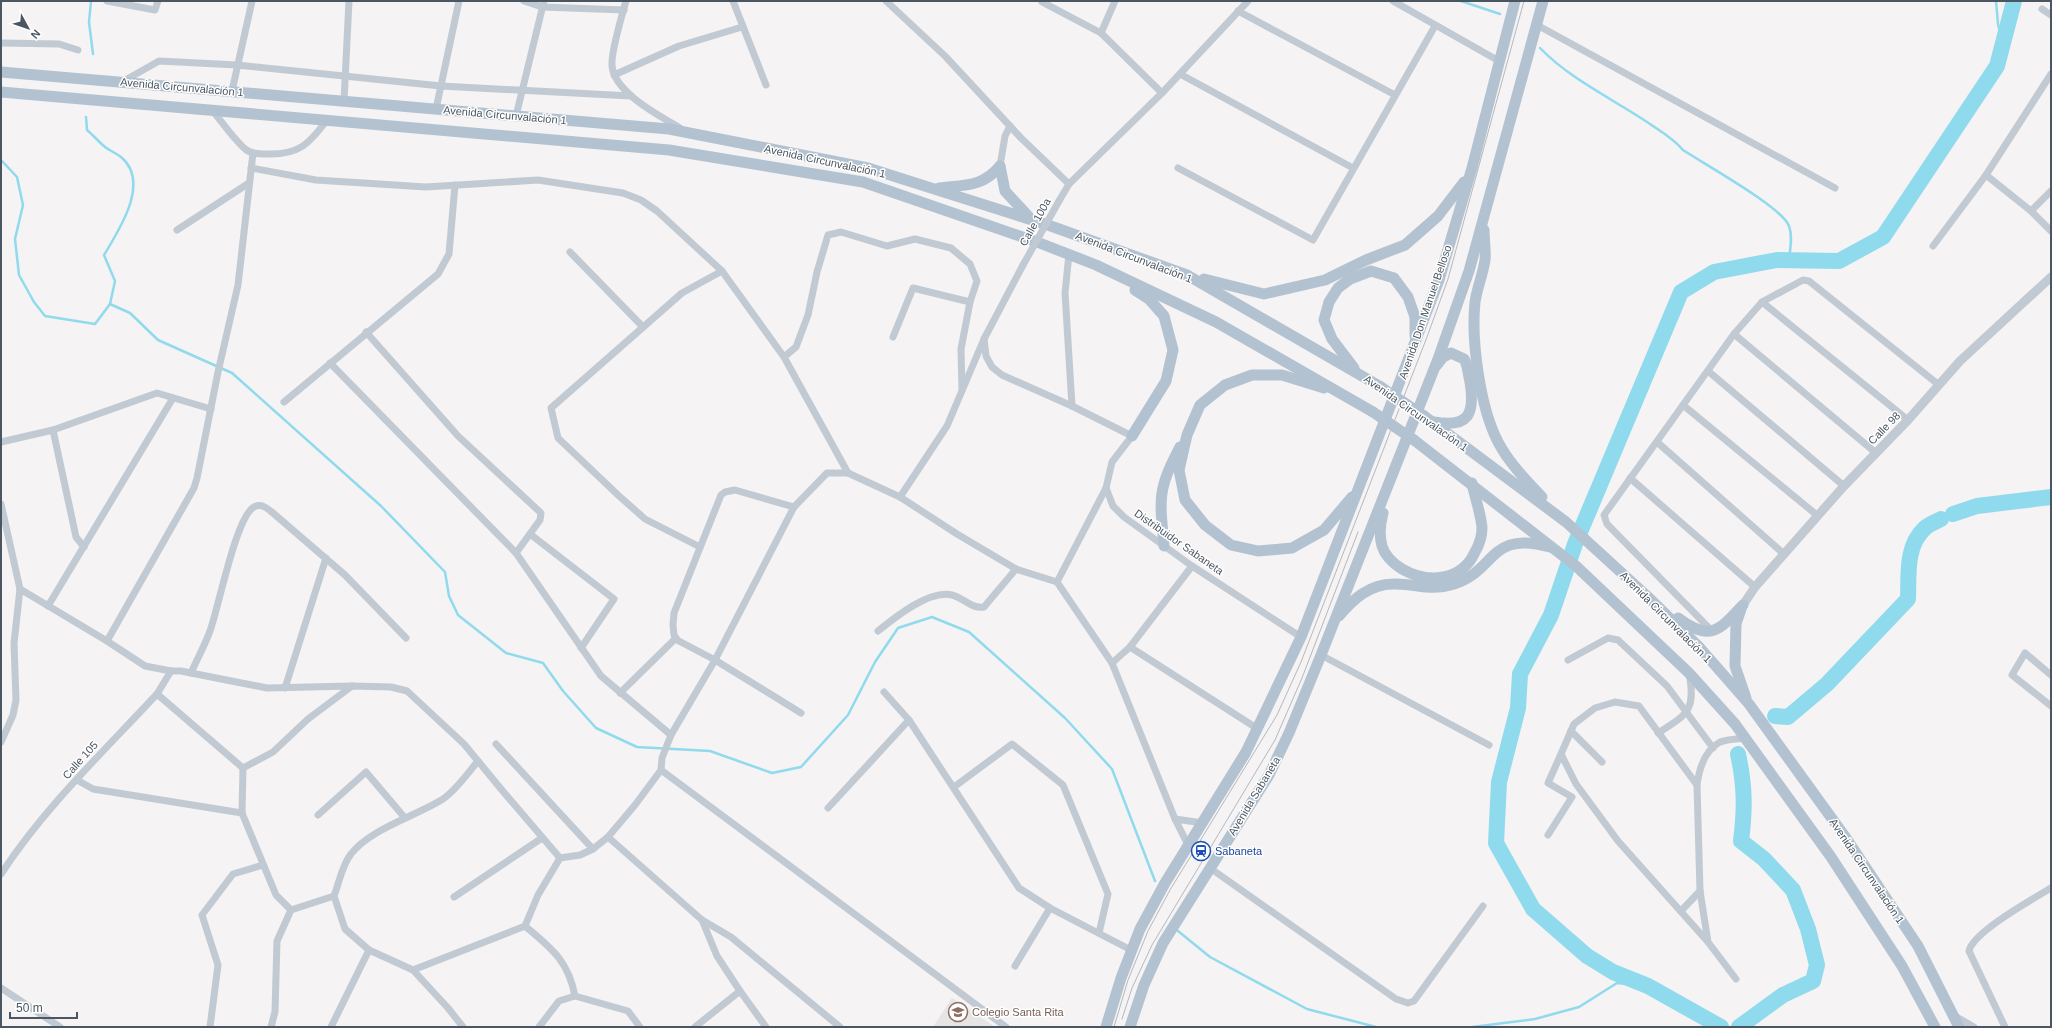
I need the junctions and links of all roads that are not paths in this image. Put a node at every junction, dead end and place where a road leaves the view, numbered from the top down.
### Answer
1 (107, 1) edge
2 (158, 1) edge
3 (252, 1) edge
4 (349, 1) edge
5 (459, 1) edge
6 (524, 1) edge
7 (626, 1) edge
8 (734, 1) edge
9 (886, 1) edge
10 (1115, 1) edge
11 (1248, 1) edge
12 (1393, 1) edge
13 (1515, 1) edge
14 (1543, 1) edge
15 (1042, 2) dead end
16 (543, 4) edge
17 (2042, 9) dead end
18 (624, 10) junction
19 (1238, 11) junction
20 (2051, 15) edge
21 (1537, 25) junction
22 (1435, 26) junction
23 (742, 27) junction
24 (1101, 33) junction
25 (1, 43) edge
26 (78, 50) dead end
27 (1499, 61) junction
28 (237, 65) junction
29 (1, 72) edge
30 (1180, 74) junction
31 (2051, 74) edge
32 (614, 75) junction
33 (345, 76) junction
34 (122, 82) junction
35 (766, 85) dead end
36 (441, 86) junction
37 (232, 91) junction
38 (1, 92) edge
39 (522, 92) junction
40 (1162, 93) junction
41 (1395, 95) junction
42 (631, 96) junction
43 (344, 101) junction
44 (436, 109) junction
45 (212, 110) junction
46 (516, 116) junction
47 (327, 120) junction
48 (1010, 126) junction
49 (686, 132) junction
50 (253, 153) junction
51 (1000, 166) junction
52 (252, 168) junction
53 (1178, 168) dead end
54 (1354, 168) junction
55 (1472, 168) junction
56 (1986, 174) junction
57 (249, 182) junction
58 (1069, 184) junction
59 (455, 185) junction
60 (1835, 188) dead end
61 (934, 189) junction
62 (2051, 191) edge
63 (2031, 211) junction
64 (1484, 218) junction
65 (1032, 220) junction
66 (177, 230) dead end
67 (2051, 231) edge
68 (1933, 246) dead end
69 (570, 252) dead end
70 (1069, 254) junction
71 (1096, 265) junction
72 (722, 271) junction
73 (1187, 275) junction
74 (2051, 276) edge
75 (970, 302) junction
76 (1762, 302) junction
77 (643, 327) junction
78 (366, 332) junction
79 (1734, 334) junction
80 (893, 337) dead end
81 (984, 339) junction
82 (1414, 345) junction
83 (784, 357) junction
84 (330, 363) junction
85 (1435, 368) junction
86 (1708, 371) junction
87 (1358, 373) junction
88 (1939, 385) junction
89 (962, 391) junction
90 (1347, 396) junction
91 (173, 398) junction
92 (284, 402) dead end
93 (1683, 405) junction
94 (1072, 406) junction
95 (211, 409) junction
96 (1428, 418) junction
97 (1908, 420) junction
98 (53, 430) junction
99 (1187, 435) junction
100 (1132, 436) junction
101 (1, 442) edge
102 (1657, 442) junction
103 (1876, 453) junction
104 (848, 473) junction
105 (1630, 478) junction
106 (1472, 483) junction
107 (1389, 484) junction
108 (1844, 486) junction
109 (1106, 488) junction
110 (1358, 490) junction
111 (900, 497) junction
112 (1, 504) edge
113 (794, 507) junction
114 (1818, 516) junction
115 (1566, 522) junction
116 (530, 534) junction
117 (1164, 546) junction
118 (84, 547) junction
119 (700, 547) junction
120 (1556, 549) junction
121 (516, 553) junction
122 (1784, 554) junction
123 (326, 558) junction
124 (1192, 566) junction
125 (1016, 569) junction
126 (1057, 582) junction
127 (1755, 587) junction
128 (20, 589) junction
129 (1648, 597) junction
130 (1743, 605) junction
131 (48, 606) junction
132 (1334, 622) junction
133 (878, 631) dead end
134 (1712, 631) junction
135 (1301, 637) junction
136 (406, 638) dead end
137 (676, 638) junction
138 (107, 641) junction
139 (1130, 646) junction
140 (581, 648) junction
141 (1321, 655) junction
142 (715, 660) junction
143 (1568, 660) dead end
144 (1112, 663) junction
145 (170, 671) junction
146 (190, 673) junction
147 (1689, 673) junction
148 (2051, 675) edge
149 (352, 686) junction
150 (285, 688) junction
151 (884, 692) dead end
152 (620, 693) junction
153 (157, 694) junction
154 (1749, 704) junction
155 (2051, 706) edge
156 (1687, 712) junction
157 (801, 713) dead end
158 (909, 720) junction
159 (1258, 729) junction
160 (1571, 731) junction
161 (1658, 733) junction
162 (669, 738) junction
163 (1746, 738) junction
164 (1, 742) edge
165 (496, 744) dead end
166 (1488, 745) dead end
167 (1713, 748) junction
168 (1561, 754) junction
169 (478, 761) junction
170 (1602, 762) dead end
171 (243, 768) junction
172 (661, 770) junction
173 (77, 780) junction
174 (1697, 785) junction
175 (954, 787) junction
176 (1579, 788) junction
177 (1572, 797) junction
178 (828, 808) dead end
179 (242, 813) junction
180 (318, 815) dead end
181 (405, 818) junction
182 (1175, 819) junction
183 (1203, 823) junction
184 (1548, 835) dead end
185 (608, 837) junction
186 (542, 838) junction
187 (1188, 846) junction
188 (593, 849) junction
189 (560, 858) junction
190 (263, 865) junction
191 (1210, 868) junction
192 (1, 874) edge
193 (2051, 888) edge
194 (1700, 891) junction
195 (334, 896) junction
196 (454, 897) dead end
197 (1483, 906) dead end
198 (1050, 908) junction
199 (291, 910) junction
200 (1681, 912) junction
201 (702, 920) junction
202 (525, 926) junction
203 (1099, 933) junction
204 (1708, 942) junction
205 (369, 950) junction
206 (1131, 950) junction
207 (1015, 966) dead end
208 (413, 970) junction
209 (1736, 979) dead end
210 (1, 988) edge
211 (740, 991) junction
212 (575, 996) junction
213 (1953, 1015) junction
214 (60, 1027) edge
215 (210, 1027) edge
216 (271, 1027) edge
217 (331, 1027) edge
218 (463, 1027) edge
219 (539, 1027) edge
220 (640, 1027) edge
221 (695, 1027) edge
222 (766, 1027) edge
223 (840, 1027) edge
224 (1006, 1027) edge
225 (1106, 1027) edge
226 (1130, 1027) edge
227 (1936, 1027) edge
228 (1959, 1027) edge
229 (1974, 1027) edge
230 (2005, 1027) edge

1 - 2 street
3 - 28 street
4 - 33 street
5 - 36 street
6 - 16 street
7 - 18 street
8 - 23 street
9 - 48 street
10 - 24 street
11 - 19 street, Calle 100a
12 - 22 street
13 - 27 main road, Avenida Don Manuel Belloso
14 - 21 main road
15 - 24 street
16 - 18 street
16 - 39 street
17 - 20 street
18 - 32 street
19 - 30 street, Calle 100a
19 - 41 street
21 - 60 street
21 - 64 main road
22 - 27 street
22 - 41 street
23 - 32 street
23 - 35 street
24 - 40 street
25 - 26 street
27 - 55 main road, Avenida Don Manuel Belloso
28 - 33 street
28 - 34 street
28 - 37 street
29 - 34 main road, Avenida Circunvalación 1
30 - 40 street, Calle 100a
30 - 54 street
31 - 56 street
32 - 42 street
33 - 36 street
33 - 43 street
34 - 37 main road, Avenida Circunvalación 1
36 - 39 street
36 - 44 street
37 - 43 main road, Avenida Circunvalación 1
38 - 45 main road, Avenida Circunvalación 1
39 - 42 street
39 - 46 street
40 - 58 street, Calle 100a
41 - 54 street
42 - 49 street
43 - 44 main road, Avenida Circunvalación 1
44 - 46 main road, Avenida Circunvalación 1
45 - 47 main road, Avenida Circunvalación 1
45 - 50 street
46 - 49 main road, Avenida Circunvalación 1
47 - 50 street
47 - 70 main road, Avenida Circunvalación 1
48 - 51 street
48 - 58 street
49 - 61 main road, Avenida Circunvalación 1
50 - 52 street
51 - 61 main road
51 - 65 main road
52 - 57 street
52 - 59 street
53 - 54 street
55 - 73 main road
55 - 82 main road, Avenida Don Manuel Belloso
56 - 63 street
56 - 68 street
57 - 66 street
57 - 95 street
58 - 81 street, Calle 100a, bridge
59 - 72 street
59 - 78 street
61 - 65 main road, Avenida Circunvalación 1
62 - 63 street
63 - 67 street
64 - 85 main road
64 - 115 main road
65 - 73 main road, Avenida Circunvalación 1
69 - 77 street
70 - 71 main road, Avenida Circunvalación 1
70 - 94 street
71 - 90 main road, Avenida Circunvalación 1
71 - 100 main road
72 - 77 street
72 - 83 street
73 - 87 main road, Avenida Circunvalación 1
74 - 88 street, Calle 98
75 - 80 street
75 - 83 street
75 - 89 street
76 - 79 street
76 - 88 street
76 - 97 street
77 - 119 street
78 - 84 street
78 - 116 street
79 - 86 street
79 - 103 street
81 - 89 street, Calle 100a
81 - 94 street
82 - 87 main road
82 - 110 main road, Avenida Don Manuel Belloso
83 - 104 street
84 - 92 street
84 - 121 street
85 - 96 main road
85 - 107 main road
86 - 93 street
86 - 108 street
87 - 96 main road, Avenida Circunvalación 1, bridge
88 - 97 street, Calle 98
89 - 111 street, Calle 100a
90 - 99 main road
90 - 106 main road, Avenida Circunvalación 1, bridge
91 - 95 street
91 - 98 street
91 - 118 street
93 - 102 street
93 - 114 street
94 - 100 street
95 - 138 street
96 - 115 main road, Avenida Circunvalación 1
97 - 103 street, Calle 98
98 - 101 street
98 - 118 street
99 - 110 main road
99 - 117 main road
100 - 109 street
102 - 105 street
102 - 122 street
103 - 108 street, Calle 98
104 - 111 street
104 - 113 street
105 - 127 street
105 - 134 street
106 - 107 main road
106 - 120 main road, Avenida Circunvalación 1
107 - 132 main road
108 - 114 street, Calle 98
109 - 117 street, Distribuidor Sabaneta
109 - 126 street
110 - 135 main road, Avenida Don Manuel Belloso
111 - 125 street
112 - 128 street
113 - 119 street
113 - 142 street
114 - 122 street, Calle 98
115 - 129 main road, Avenida Circunvalación 1
116 - 121 street
116 - 140 street
117 - 124 street, Distribuidor Sabaneta
118 - 131 street
119 - 137 street
120 - 132 main road
120 - 147 main road, Avenida Circunvalación 1
121 - 140 street
122 - 127 street, Calle 98
123 - 136 street
123 - 146 street
123 - 150 street
124 - 135 street, Distribuidor Sabaneta
124 - 139 street
125 - 126 street
125 - 133 street
126 - 144 street
127 - 130 street, Calle 98
128 - 131 street
128 - 164 street
129 - 134 main road
129 - 154 main road, Avenida Circunvalación 1
130 - 134 main road
130 - 154 main road
131 - 138 street
132 - 141 main road, Avenida Sabaneta
135 - 159 main road
137 - 142 street
137 - 152 street
138 - 145 street
139 - 144 street
139 - 159 street
140 - 152 street
141 - 166 street
141 - 191 main road, Avenida Sabaneta
142 - 157 street
142 - 162 street
143 - 156 street
144 - 182 street
145 - 146 street
145 - 153 street, Calle 105
146 - 150 street
147 - 156 street
147 - 163 main road, Avenida Circunvalación 1
148 - 155 street
149 - 150 street
149 - 169 street
149 - 171 street
151 - 158 street
152 - 162 street
153 - 171 street
153 - 173 street, Calle 105
154 - 213 main road, Avenida Circunvalación 1
156 - 161 street
156 - 167 street
158 - 175 street
158 - 178 street
159 - 183 main road
160 - 161 street
160 - 168 street
160 - 170 street
161 - 174 street
162 - 172 street
163 - 167 street
163 - 227 main road, Avenida Circunvalación 1
165 - 188 street
167 - 174 street
168 - 176 street
168 - 177 street
169 - 181 street
169 - 186 street
171 - 179 street
172 - 185 street
172 - 224 street
173 - 179 street
173 - 192 street, Calle 105
174 - 194 street
175 - 198 street
175 - 203 street
176 - 177 street
176 - 200 street
177 - 184 street
179 - 190 street
180 - 181 street
181 - 195 street
182 - 183 street
182 - 187 street
183 - 187 main road
185 - 188 street
185 - 201 street
186 - 189 street
186 - 196 street
187 - 206 main road
188 - 189 street
189 - 202 street
190 - 199 street
190 - 215 street
191 - 197 street
191 - 226 main road, Avenida Sabaneta
193 - 230 street
194 - 200 street
194 - 204 street
195 - 199 street
195 - 205 street
198 - 203 street
198 - 207 street
199 - 216 street
200 - 204 street
201 - 211 street
201 - 223 street
202 - 208 street
202 - 212 street
203 - 206 street
204 - 209 street
205 - 208 street
205 - 217 street
206 - 225 main road
208 - 218 street
210 - 214 street
211 - 221 street
211 - 222 street
212 - 219 street
212 - 220 street
213 - 228 main road, Avenida Circunvalación 1
213 - 229 street

